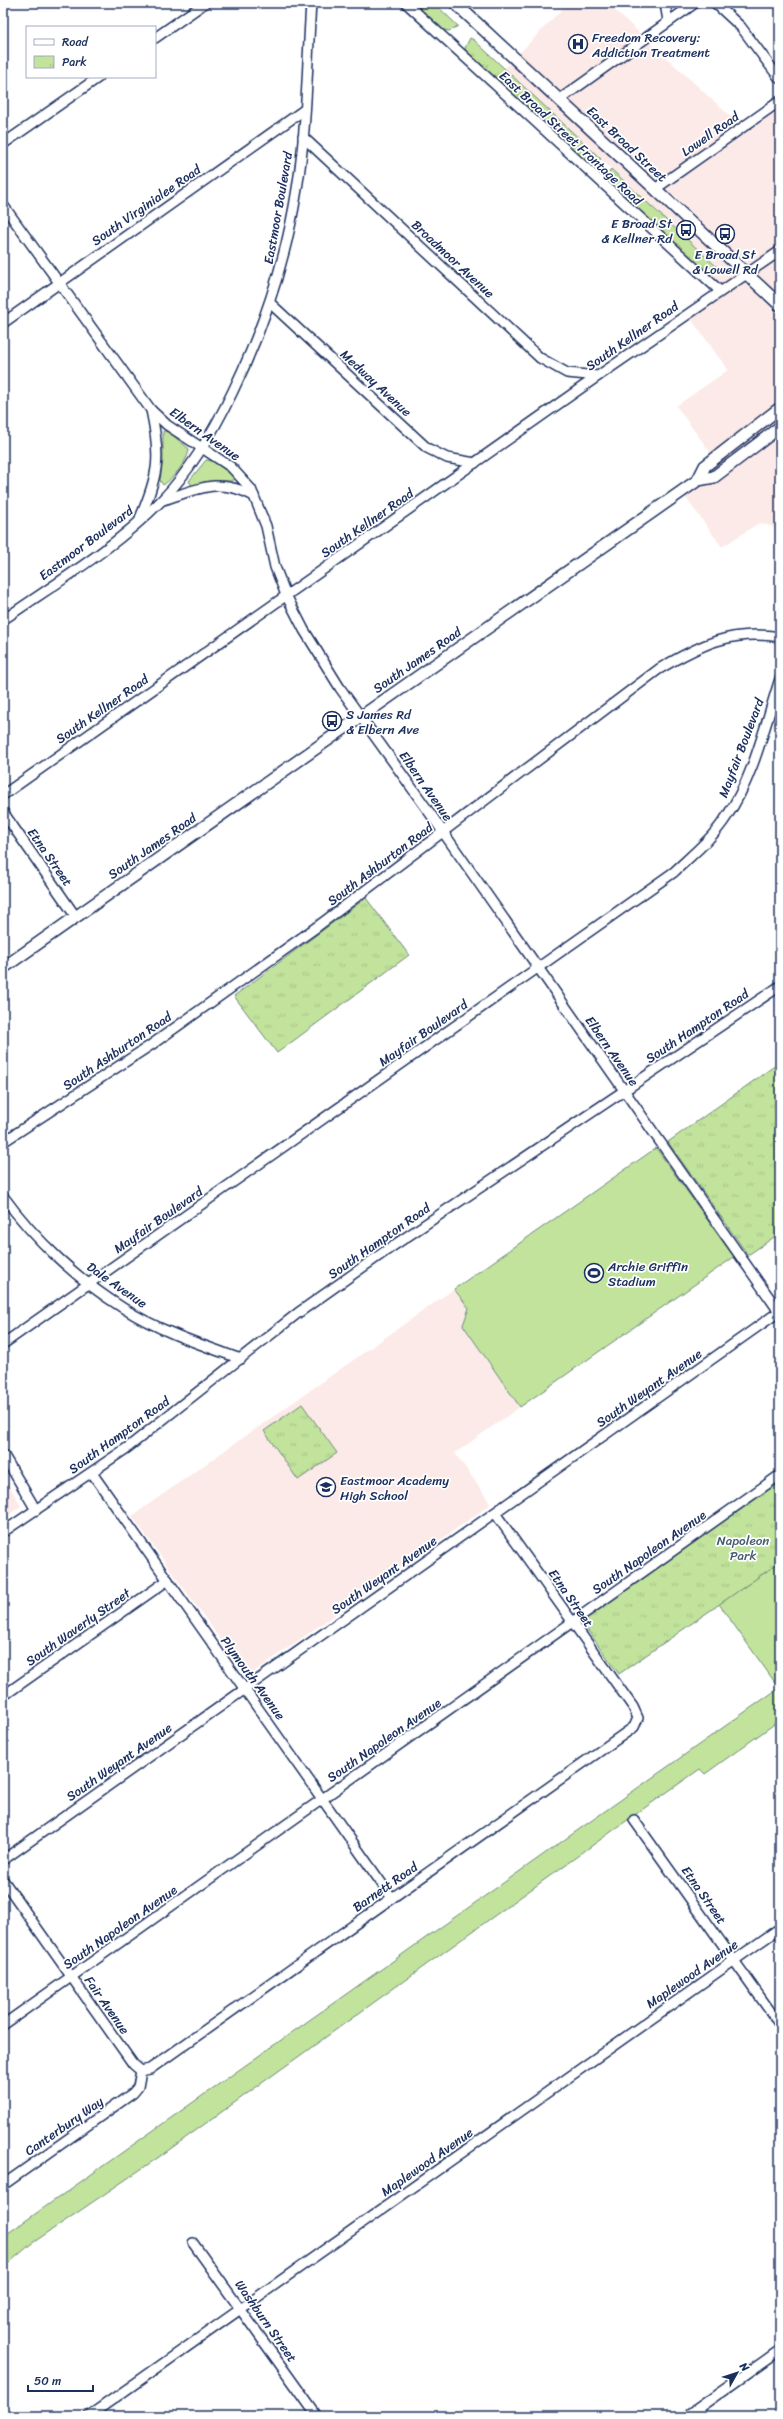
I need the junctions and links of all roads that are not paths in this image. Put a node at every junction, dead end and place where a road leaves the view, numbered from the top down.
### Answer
1 (204, 3) edge
2 (311, 3) edge
3 (406, 3) edge
4 (455, 3) edge
5 (665, 3) edge
6 (695, 3) edge
7 (715, 3) edge
8 (668, 21) junction
9 (156, 37) edge
10 (98, 78) edge
11 (780, 79) edge
12 (559, 100) junction
13 (780, 101) edge
14 (304, 110) junction
15 (303, 137) junction
16 (3, 144) edge
17 (655, 189) junction
18 (3, 205) edge
19 (780, 251) edge
20 (747, 274) junction
21 (60, 282) junction
22 (720, 292) junction
23 (270, 303) junction
24 (780, 305) edge
25 (3, 323) edge
26 (598, 376) junction
27 (780, 408) edge
28 (151, 410) junction
29 (780, 427) edge
30 (202, 449) junction
31 (475, 463) junction
32 (698, 480) junction
33 (254, 496) junction
34 (161, 500) junction
35 (137, 523) junction
36 (286, 596) junction
37 (3, 620) edge
38 (780, 637) edge
39 (780, 679) edge
40 (360, 717) junction
41 (3, 795) edge
42 (3, 812) edge
43 (443, 832) junction
44 (76, 917) junction
45 (3, 968) edge
46 (537, 968) junction
47 (780, 986) edge
48 (625, 1091) junction
49 (3, 1142) edge
50 (3, 1196) edge
51 (89, 1284) junction
52 (780, 1312) edge
53 (3, 1344) edge
54 (241, 1359) junction
55 (3, 1454) edge
56 (92, 1473) junction
57 (780, 1475) edge
58 (36, 1510) junction
59 (495, 1513) junction
60 (3, 1532) edge
61 (168, 1580) junction
62 (573, 1622) junction
63 (245, 1689) junction
64 (3, 1696) edge
65 (638, 1718) joint
66 (323, 1799) junction
67 (634, 1820) dead end
68 (3, 1860) edge
69 (3, 1880) edge
70 (392, 1898) junction
71 (780, 1928) edge
72 (734, 1960) junction
73 (71, 1977) junction
74 (3, 2025) edge
75 (780, 2025) edge
76 (141, 2071) junction
77 (3, 2185) edge
78 (193, 2243) dead end
79 (242, 2308) junction
80 (780, 2350) edge
81 (89, 2416) edge
82 (317, 2416) edge
83 (687, 2416) edge

1 - 9 street
2 - 14 street, Eastmoor Boulevard
3 - 22 street, East Broad Street Frontage Road
4 - 12 main road, East Broad Street
5 - 8 street
6 - 8 street
7 - 11 street
8 - 12 street
10 - 16 street
12 - 17 main road, East Broad Street
13 - 17 street, Lowell Road
14 - 15 street, Eastmoor Boulevard
14 - 21 street, South Virginialee Road
15 - 23 street, Eastmoor Boulevard
15 - 26 street, Broadmoor Avenue
17 - 20 main road, East Broad Street
18 - 21 street, Elbern Avenue
19 - 20 street, South Kellner Road
20 - 22 street, South Kellner Road
20 - 24 main road, East Broad Street
21 - 25 street, South Virginialee Road
21 - 28 street, Elbern Avenue
22 - 26 street, South Kellner Road
23 - 30 street, Eastmoor Boulevard
23 - 31 street, Medway Avenue
26 - 31 street, South Kellner Road
27 - 32 main road, South James Road
28 - 30 street, Elbern Avenue
28 - 35 street
29 - 32 main road
30 - 33 street, Elbern Avenue
30 - 34 street, Eastmoor Boulevard
31 - 36 street, South Kellner Road
32 - 40 main road, South James Road
33 - 34 street
33 - 36 street, Elbern Avenue
34 - 35 street, Eastmoor Boulevard
35 - 37 street, Eastmoor Boulevard
36 - 40 street, Elbern Avenue
36 - 41 street, South Kellner Road
38 - 43 street, South Ashburton Road
39 - 46 street, Mayfair Boulevard
40 - 43 street, Elbern Avenue
40 - 44 main road, South James Road
42 - 44 street, Etna Street
43 - 46 street, Elbern Avenue
43 - 49 street, South Ashburton Road
44 - 45 main road, South James Road
46 - 48 street, Elbern Avenue
46 - 51 street, Mayfair Boulevard
47 - 48 street, South Hampton Road
48 - 52 street, Elbern Avenue
48 - 54 street, South Hampton Road
50 - 51 street, Dale Avenue
51 - 53 street, Mayfair Boulevard
51 - 54 street, Dale Avenue
52 - 59 street, South Weyant Avenue
54 - 56 street, South Hampton Road
55 - 58 street
56 - 58 street, South Hampton Road
56 - 61 street, Plymouth Avenue
57 - 62 street, South Napoleon Avenue
58 - 60 street, South Hampton Road
59 - 62 street, Etna Street
59 - 63 street, South Weyant Avenue
61 - 63 street, Plymouth Avenue
61 - 64 street, South Waverly Street
62 - 65 street, Etna Street
62 - 66 street, South Napoleon Avenue
63 - 66 street, Plymouth Avenue
63 - 68 street, South Weyant Avenue
65 - 70 street, Barnett Road
66 - 70 street, Plymouth Avenue
66 - 73 street, South Napoleon Avenue
67 - 72 street, Etna Street
69 - 73 street, Fair Avenue
70 - 76 street, Barnett Road
71 - 72 street, Maplewood Avenue
72 - 75 street, Etna Street
72 - 79 street, Maplewood Avenue
73 - 74 street, South Napoleon Avenue
73 - 76 street, Fair Avenue
76 - 77 street, Canterbury Way
78 - 79 street, Washburn Street
79 - 81 street, Maplewood Avenue
79 - 82 street, Washburn Street
80 - 83 street

